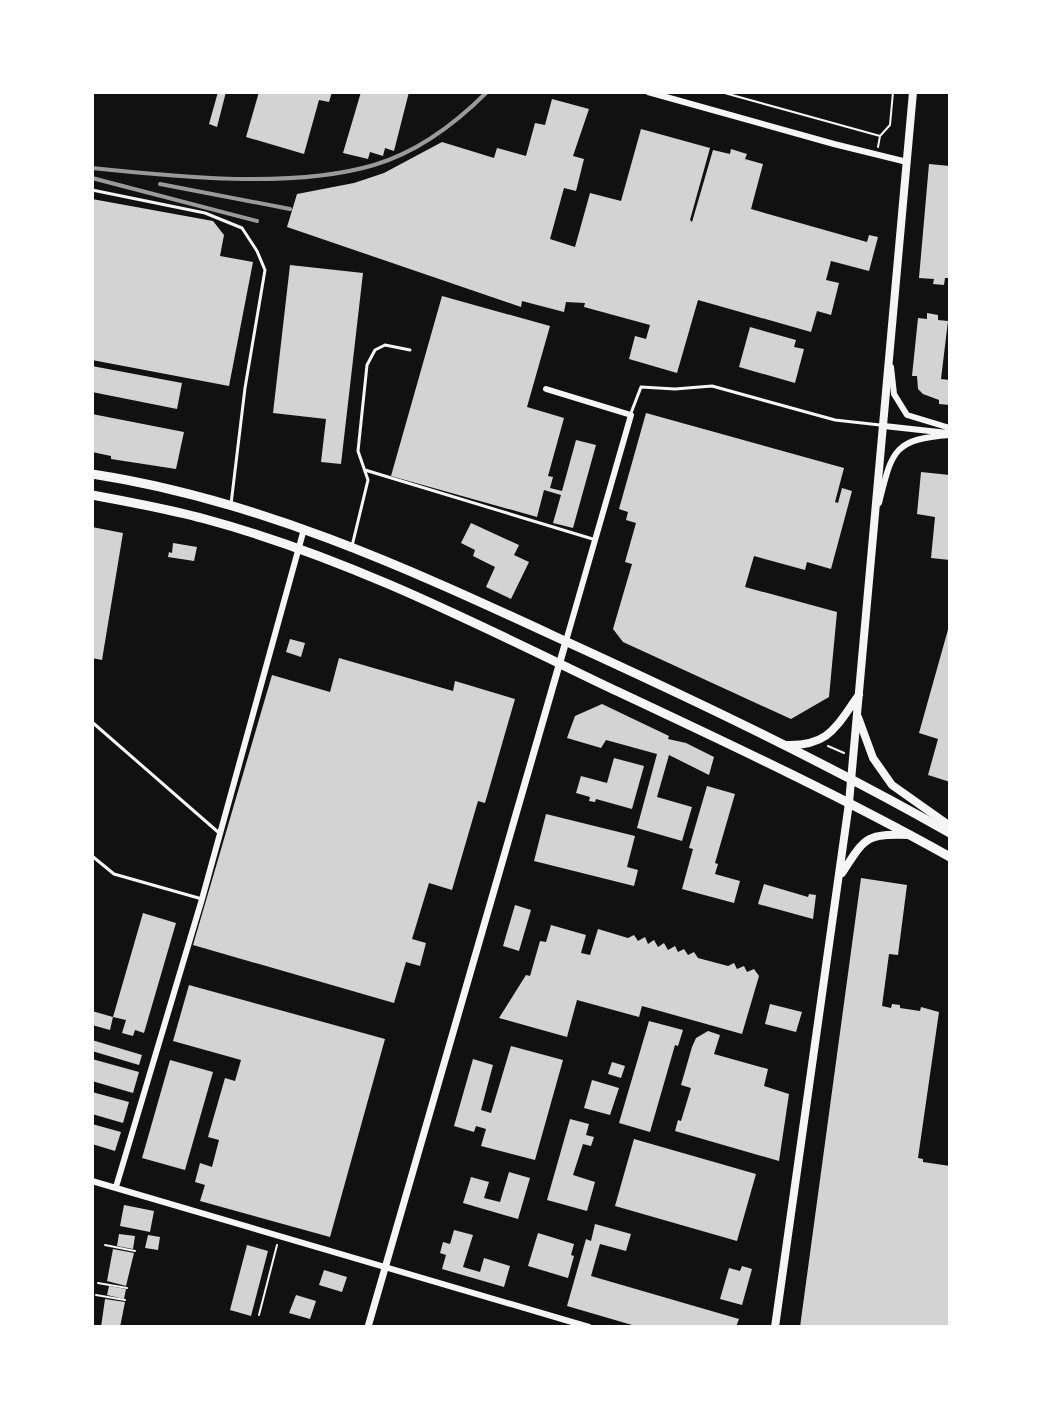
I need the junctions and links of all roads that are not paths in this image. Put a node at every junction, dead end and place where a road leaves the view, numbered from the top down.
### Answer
1 (648, 92) edge
2 (913, 92) edge
3 (907, 162) junction
4 (92, 190) edge
5 (410, 350) dead end
6 (889, 358) junction
7 (546, 389) dead end
8 (631, 415) junction
9 (884, 426) junction
10 (950, 432) edge
11 (365, 470) junction
12 (92, 474) edge
13 (92, 495) edge
14 (230, 506) junction
15 (877, 514) junction
16 (304, 529) junction
17 (596, 540) junction
18 (352, 546) junction
19 (298, 549) junction
20 (566, 641) junction
21 (559, 663) junction
22 (859, 694) junction
23 (857, 713) junction
24 (92, 722) edge
25 (787, 745) junction
26 (852, 778) junction
27 (849, 803) junction
28 (950, 826) edge
29 (218, 832) junction
30 (950, 833) edge
31 (910, 835) junction
32 (92, 856) edge
33 (950, 857) edge
34 (840, 877) junction
35 (202, 899) junction
36 (92, 1181) edge
37 (116, 1187) junction
38 (385, 1267) junction
39 (368, 1327) edge
40 (589, 1327) edge
41 (775, 1327) edge

1 - 3 street
2 - 3 main road
3 - 6 main road
4 - 14 lane
5 - 11 lane
6 - 9 main road
6 - 10 street
7 - 8 street
8 - 9 lane
8 - 17 street
9 - 10 street
9 - 15 main road
10 - 15 street
11 - 17 lane
11 - 18 lane
12 - 14 main road
13 - 19 main road
14 - 16 main road
15 - 22 main road
16 - 18 main road
16 - 19 street
17 - 20 street
18 - 20 main road
19 - 21 main road
19 - 29 street
20 - 21 street
20 - 25 main road
21 - 27 main road
21 - 38 street
22 - 23 main road
22 - 25 main road
23 - 26 main road
23 - 28 main road
24 - 29 lane
25 - 26 main road
26 - 27 main road
26 - 30 main road
27 - 31 main road
27 - 34 main road
29 - 35 street
31 - 33 main road
31 - 34 main road
32 - 35 lane
34 - 41 main road
35 - 37 street
36 - 37 street
37 - 38 street
38 - 39 street
38 - 40 street

